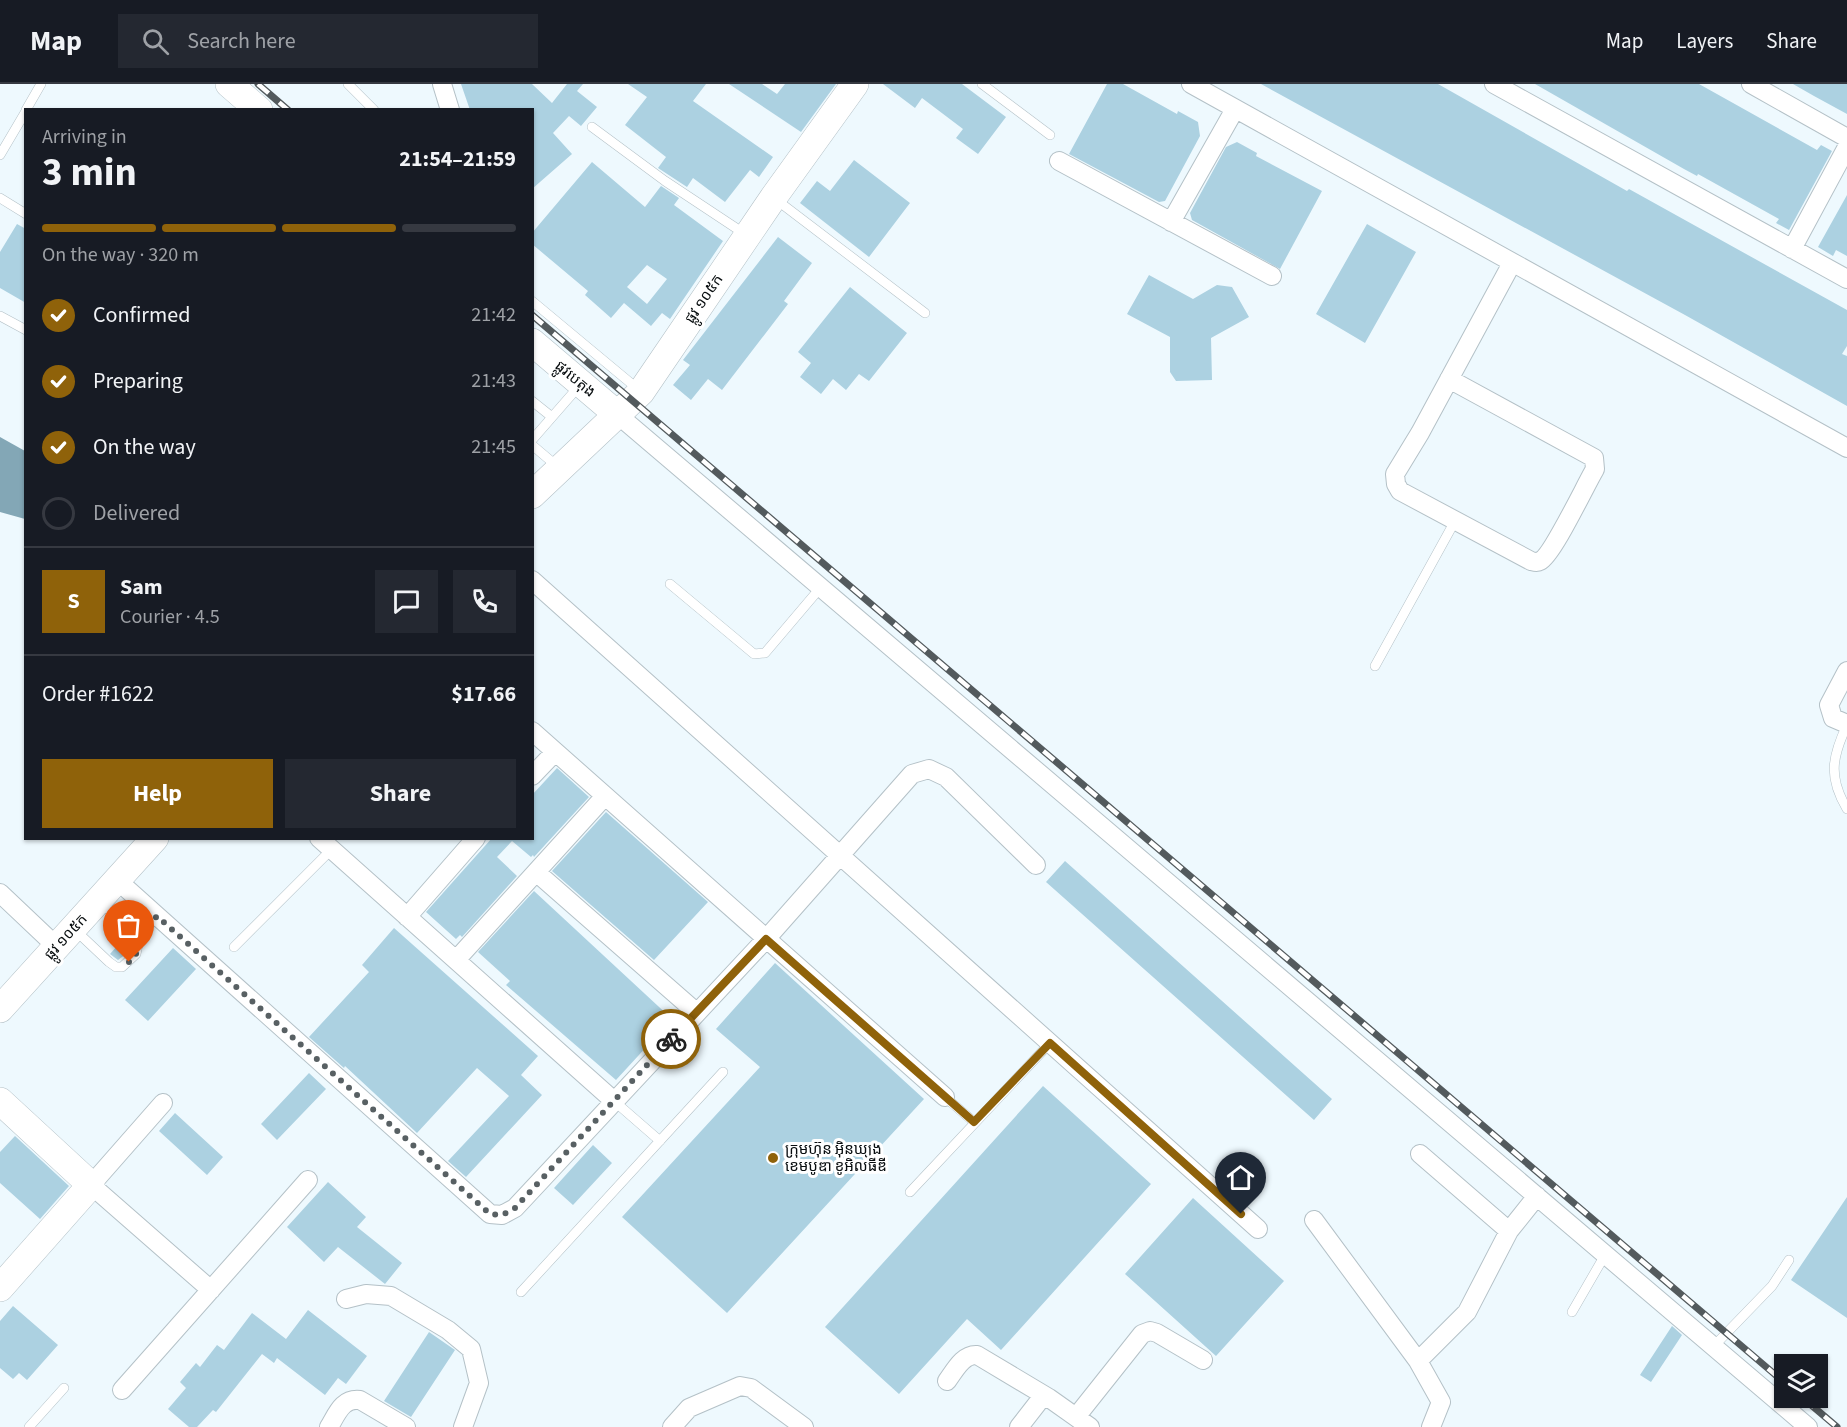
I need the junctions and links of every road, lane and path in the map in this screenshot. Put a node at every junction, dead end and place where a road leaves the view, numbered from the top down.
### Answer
1 (41, 84) edge
2 (229, 84) edge
3 (348, 84) edge
4 (442, 84) edge
5 (855, 84) edge
6 (982, 84) edge
7 (1191, 84) edge
8 (1494, 84) edge
9 (1750, 84) edge
10 (27, 108) edge
11 (257, 108) edge
12 (372, 108) edge
13 (449, 108) edge
14 (1235, 109) junction
15 (24, 113) edge
16 (592, 127) dead end
17 (1050, 135) dead end
18 (1847, 138) edge
19 (1847, 147) edge
20 (0, 155) edge
21 (1059, 161) dead end
22 (0, 198) edge
23 (773, 198) junction
24 (24, 213) edge
25 (1171, 222) junction
26 (748, 235) junction
27 (1792, 249) junction
28 (1512, 262) junction
29 (1272, 276) dead end
30 (1847, 279) edge
31 (534, 303) edge
32 (925, 313) dead end
33 (0, 316) edge
34 (24, 329) edge
35 (534, 347) edge
36 (1449, 379) junction
37 (581, 384) junction
38 (641, 392) junction
39 (534, 403) edge
40 (618, 415) junction
41 (552, 417) junction
42 (534, 438) edge
43 (534, 447) edge
44 (1847, 448) edge
45 (560, 469) junction
46 (534, 493) edge
47 (1455, 521) junction
48 (534, 582) edge
49 (670, 584) dead end
50 (821, 588) junction
51 (1375, 666) dead end
52 (1847, 671) edge
53 (1847, 724) edge
54 (534, 733) edge
55 (555, 752) junction
56 (534, 774) edge
57 (605, 796) junction
58 (1847, 809) edge
59 (153, 840) edge
60 (474, 840) edge
61 (325, 844) edge
62 (840, 855) junction
63 (1036, 865) dead end
64 (536, 872) junction
65 (117, 880) junction
66 (0, 893) edge
67 (98, 902) junction
68 (157, 916) junction
69 (407, 916) junction
70 (140, 935) junction
71 (65, 938) junction
72 (766, 939) junction
73 (234, 947) dead end
74 (456, 960) junction
75 (0, 1010) edge
76 (696, 1012) junction
77 (1050, 1043) junction
78 (723, 1072) dead end
79 (945, 1097) joint
80 (0, 1101) edge
81 (614, 1101) junction
82 (163, 1103) dead end
83 (974, 1122) junction
84 (660, 1141) junction
85 (1420, 1154) dead end
86 (308, 1180) dead end
87 (92, 1185) junction
88 (910, 1192) dead end
89 (1537, 1197) junction
90 (1314, 1220) dead end
91 (1258, 1229) dead end
92 (1509, 1231) junction
93 (1605, 1255) junction
94 (1789, 1260) dead end
95 (0, 1288) edge
96 (211, 1290) junction
97 (521, 1292) dead end
98 (346, 1299) dead end
99 (1572, 1312) dead end
100 (1713, 1347) junction
101 (1203, 1360) dead end
102 (1418, 1360) junction
103 (947, 1381) dead end
104 (64, 1388) dead end
105 (122, 1390) dead end
106 (1049, 1398) junction
107 (1786, 1420) edge
108 (1083, 1422) edge
109 (28, 1427) edge
110 (329, 1427) edge
111 (406, 1427) edge
112 (463, 1427) edge
113 (672, 1427) edge
114 (804, 1427) edge
115 (1019, 1427) edge
116 (1431, 1427) edge
117 (1808, 1427) edge

1 - 10 lane
2 - 11 main road
3 - 12 lane
4 - 13 street
5 - 23 main road, ផ្លូវ ១០៥ក
6 - 17 lane
7 - 14 street
8 - 27 street
9 - 18 street
14 - 25 street
14 - 28 street
15 - 20 lane
16 - 26 lane
19 - 27 street
21 - 25 street
22 - 24 lane
23 - 26 main road, ផ្លូវ ១០៥ក
23 - 32 lane
25 - 29 street
26 - 38 main road, ផ្លូវ ១០៥ក
27 - 30 street
28 - 36 street
28 - 44 street
31 - 38 lane
33 - 34 lane
35 - 37 main road, ផ្លូវបេតុង
36 - 47 street
36 - 47 street
37 - 40 main road, ផ្លូវបេតុង
37 - 41 lane
38 - 40 main road, ផ្លូវ ១០៥ក
39 - 41 lane
40 - 45 main road, ផ្លូវ ១០៥ក
40 - 50 street
41 - 42 lane
43 - 45 lane
45 - 46 main road, ផ្លូវ ១០៥ក
47 - 51 lane
48 - 62 street
49 - 50 lane
50 - 89 street
52 - 53 street
53 - 58 lane
54 - 55 street
55 - 56 street
55 - 57 street
57 - 64 street
57 - 72 street
59 - 65 main road, ផ្លូវ ១០៥ក
60 - 69 street
61 - 69 street
61 - 73 lane
62 - 63 street
62 - 72 street
62 - 77 street
64 - 74 street
64 - 76 street
65 - 67 main road, ផ្លូវ ១០៥ក
65 - 68 street
66 - 71 street
67 - 70 lane
67 - 71 main road, ផ្លូវ ១០៥ក
68 - 70 lane
68 - 81 street
69 - 74 street
70 - 71 lane
71 - 75 main road, ផ្លូវ ១០៥ក
72 - 76 street
72 - 79 street
74 - 81 street
76 - 81 street
77 - 83 lane
77 - 91 street
78 - 84 lane
79 - 83 lane
80 - 87 main road
81 - 84 lane
82 - 87 street
83 - 88 lane
84 - 97 lane
85 - 92 street
86 - 96 street
87 - 95 main road
87 - 96 street
89 - 92 street
89 - 93 street
90 - 102 street
92 - 102 street
93 - 99 lane
93 - 100 street
94 - 100 lane
96 - 105 street
98 - 112 street
100 - 107 street
101 - 108 street
102 - 116 street
103 - 106 street
104 - 109 lane
106 - 108 street
106 - 115 street
107 - 117 street
110 - 111 street
113 - 114 street

